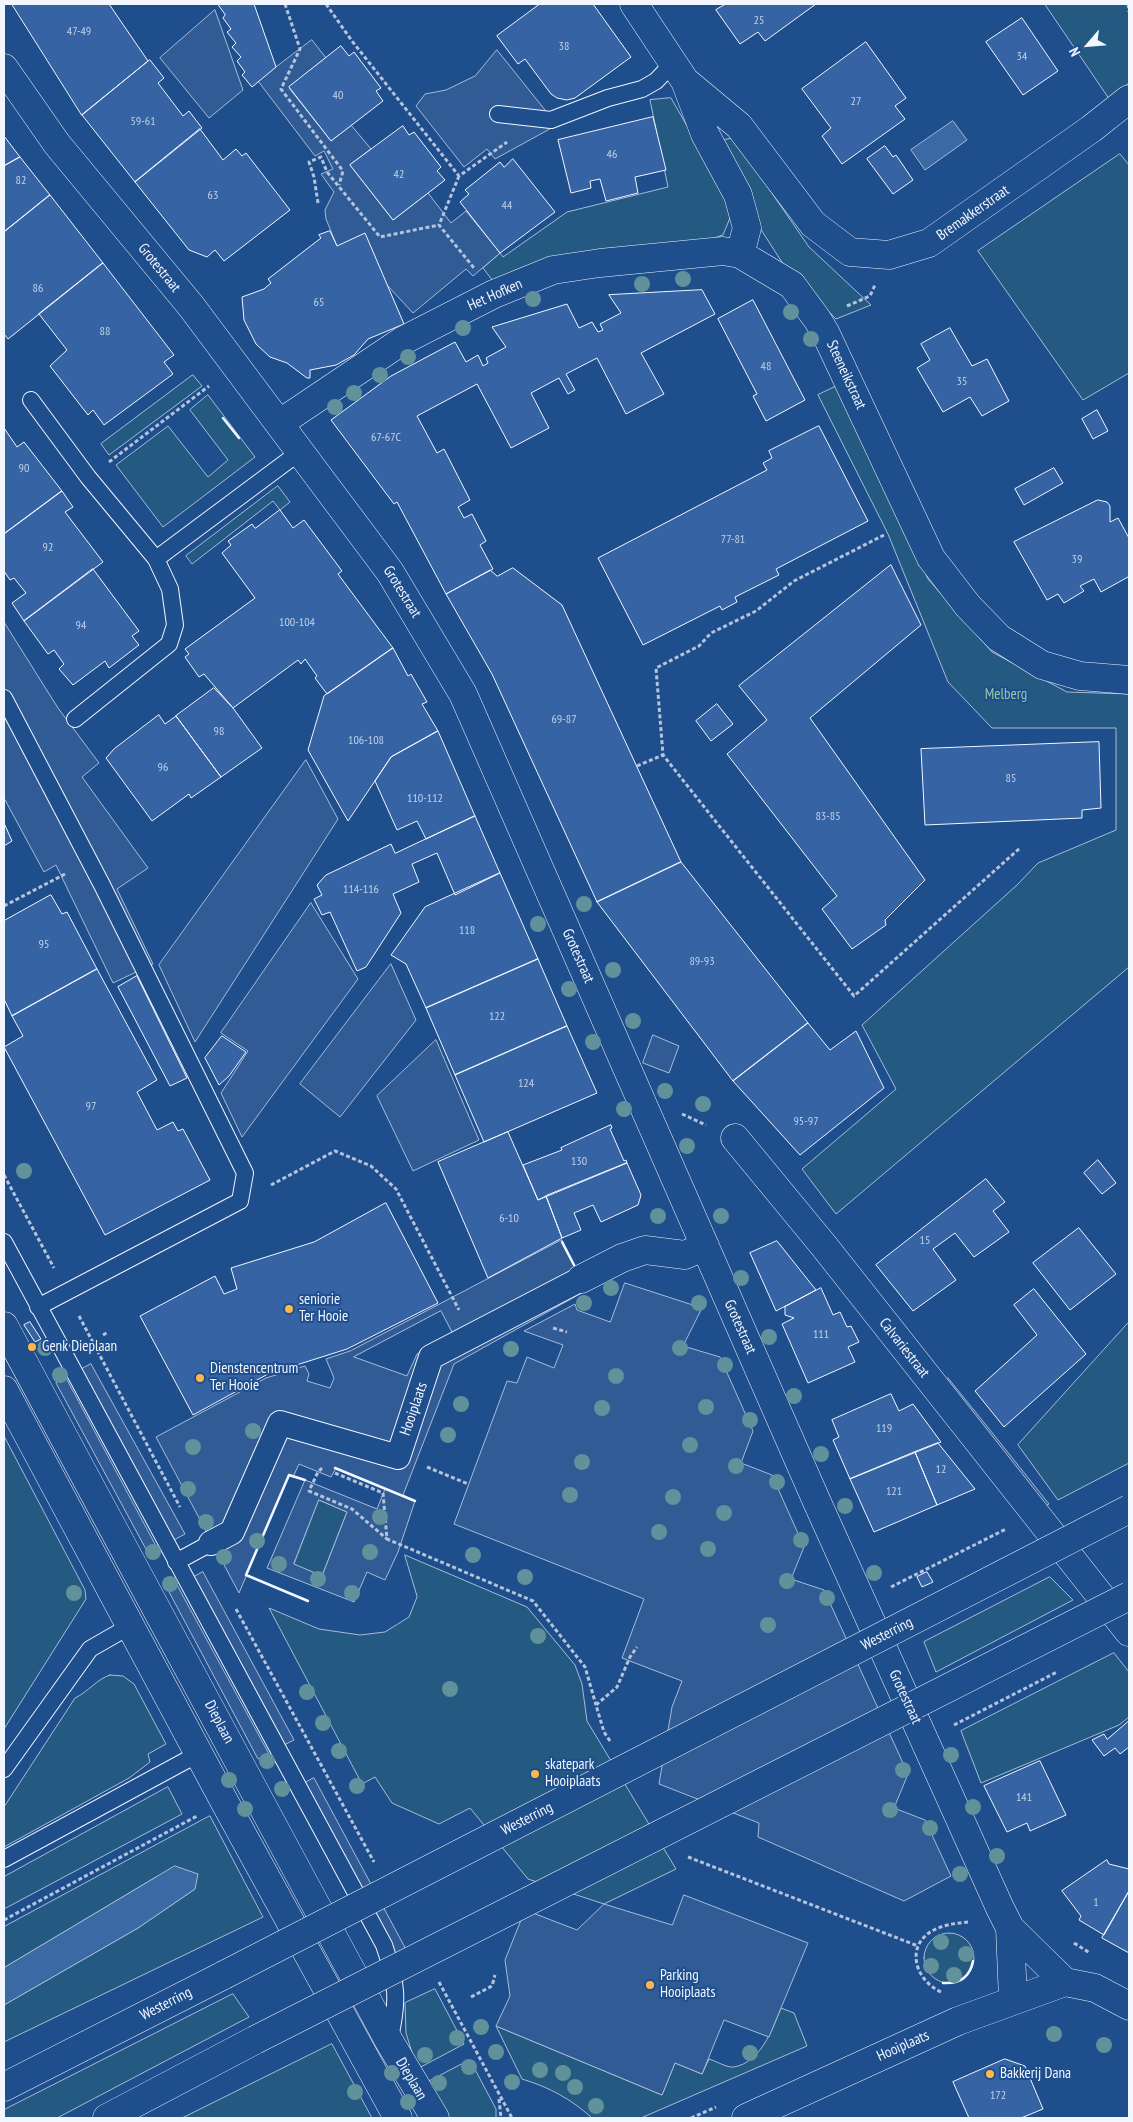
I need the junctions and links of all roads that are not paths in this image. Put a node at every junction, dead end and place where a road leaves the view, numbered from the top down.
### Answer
1 (634, 4) edge
2 (4, 68) edge
3 (680, 71) junction
4 (1129, 99) edge
5 (498, 114) dead end
6 (740, 254) junction
7 (31, 400) dead end
8 (280, 423) junction
9 (301, 451) junction
10 (156, 560) junction
11 (1129, 680) edge
12 (4, 698) edge
13 (75, 719) dead end
14 (735, 1138) road end
15 (4, 1242) edge
16 (705, 1246) junction
17 (582, 1280) joint
18 (38, 1306) junction
19 (4, 1326) edge
20 (4, 1390) edge
21 (1129, 1509) edge
22 (207, 1546) joint
23 (176, 1562) junction
24 (1129, 1596) edge
25 (130, 1626) junction
26 (1129, 1632) edge
27 (198, 1754) junction
28 (4, 1769) edge
29 (4, 1859) edge
30 (1010, 1928) junction
31 (1064, 1982) junction
32 (1013, 2000) junction
33 (1129, 2006) edge
34 (389, 2041) junction
35 (4, 2087) edge
36 (107, 2118) edge
37 (398, 2118) edge
38 (435, 2118) edge
39 (748, 2118) edge

1 - 3 main road
2 - 8 main road, Grotestraat
3 - 4 main road, Bremakkerstraat
3 - 5 lane
3 - 6 main road
6 - 8 main road, Het Hofken
6 - 11 main road, Steeneikstraat
7 - 10 lane
8 - 9 main road, Grotestraat
9 - 10 lane
9 - 16 main road, Grotestraat
10 - 13 lane
12 - 18 lane
14 - 26 main road, Calvariestraat
15 - 18 lane
16 - 17 main road, Hooiplaats
16 - 30 main road, Grotestraat
17 - 22 street, Hooiplaats
18 - 23 lane
19 - 34 main road, Dieplaan
20 - 25 main road, Dieplaan
21 - 35 main road, Westerring, bridge
22 - 23 lane, Hooiplaats
23 - 34 lane
24 - 36 main road, bridge
25 - 27 main road, Dieplaan
25 - 28 lane
27 - 29 lane
27 - 37 main road, Dieplaan
30 - 31 main road, Grotestraat
30 - 32 main road, Grotestraat
31 - 32 main road, Hooiplaats
31 - 33 main road
32 - 39 main road, Hooiplaats
34 - 38 main road, Dieplaan

